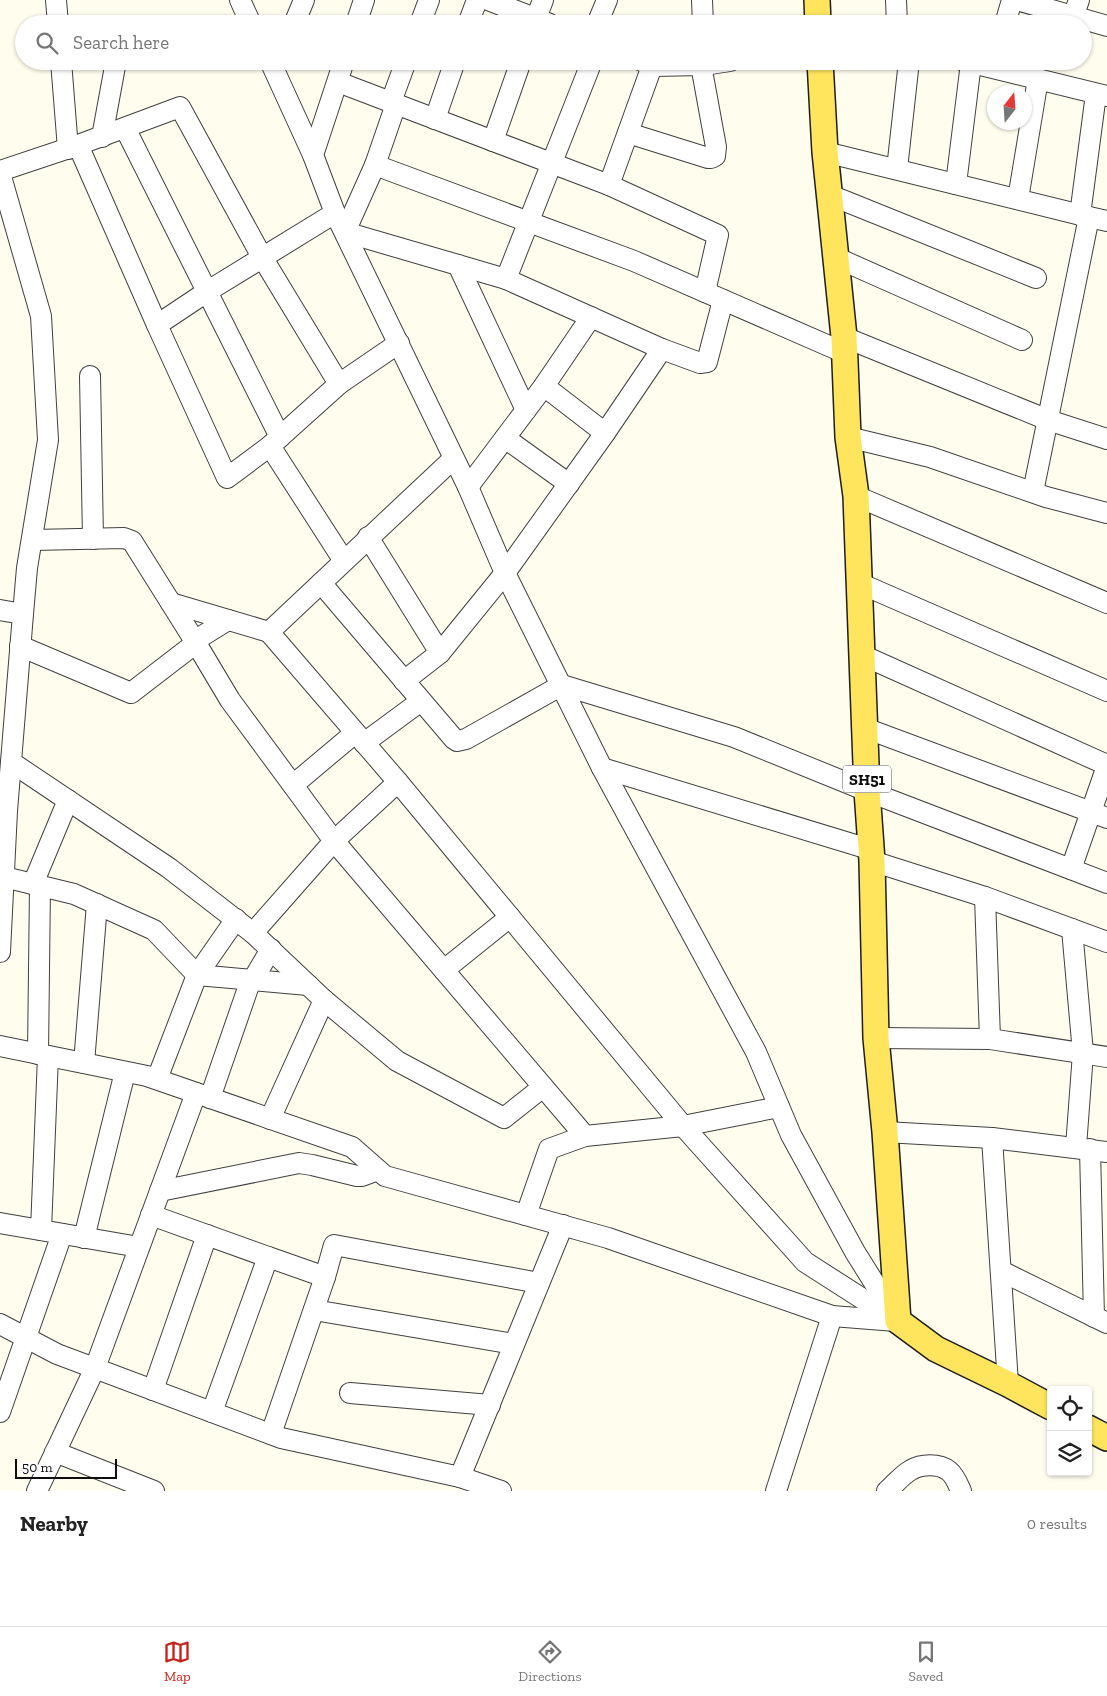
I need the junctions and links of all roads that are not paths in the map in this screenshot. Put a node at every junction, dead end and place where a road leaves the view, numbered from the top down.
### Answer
1 (56, 0) edge
2 (240, 0) edge
3 (304, 0) edge
4 (364, 0) edge
5 (429, 0) edge
6 (477, 0) edge
7 (488, 0) edge
8 (607, 0) edge
9 (702, 0) edge
10 (817, 0) edge
11 (896, 0) edge
12 (1012, 0) edge
13 (1016, 0) edge
14 (1076, 8) edge
15 (57, 15) edge
16 (248, 15) edge
17 (298, 15) edge
18 (359, 15) edge
19 (423, 15) edge
20 (471, 15) edge
21 (538, 15) edge
22 (601, 15) edge
23 (703, 15) edge
24 (818, 15) edge
25 (896, 15) edge
26 (1008, 15) edge
27 (1088, 15) edge
28 (1092, 17) edge
29 (1107, 26) edge
30 (62, 70) edge
31 (114, 70) edge
32 (277, 70) edge
33 (341, 70) edge
34 (403, 70) edge
35 (452, 70) edge
36 (518, 70) edge
37 (588, 70) edge
38 (645, 70) edge
39 (704, 70) edge
40 (820, 70) edge
41 (908, 70) edge
42 (967, 70) edge
43 (1010, 70) edge
44 (1038, 79) junction
45 (338, 82) junction
46 (1102, 95) edge
47 (394, 103) junction
48 (434, 119) junction
49 (125, 128) junction
50 (628, 133) junction
51 (102, 136) junction
52 (493, 141) junction
53 (73, 147) junction
54 (825, 152) junction
55 (313, 155) junction
56 (551, 162) junction
57 (375, 165) junction
58 (897, 169) junction
59 (0, 172) edge
60 (956, 184) junction
61 (608, 185) junction
62 (830, 195) junction
63 (1018, 199) junction
64 (335, 213) junction
65 (1092, 218) edge
66 (7, 220) edge
67 (528, 221) junction
68 (345, 232) junction
69 (262, 257) junction
70 (837, 258) junction
71 (458, 265) junction
72 (1036, 278) dead end
73 (506, 279) junction
74 (208, 291) junction
75 (714, 296) junction
76 (591, 317) junction
77 (157, 325) junction
78 (1022, 340) dead end
79 (399, 343) junction
80 (844, 345) junction
81 (662, 349) junction
82 (90, 376) dead end
83 (339, 384) junction
84 (544, 386) junction
85 (526, 410) junction
86 (1048, 420) junction
87 (605, 433) junction
88 (848, 437) junction
89 (505, 438) junction
90 (1107, 439) edge
91 (275, 441) junction
92 (453, 459) junction
93 (569, 484) junction
94 (468, 487) junction
95 (1033, 492) junction
96 (856, 496) junction
97 (1107, 513) edge
98 (368, 537) junction
99 (93, 539) junction
100 (33, 540) junction
101 (344, 561) junction
102 (505, 573) junction
103 (321, 583) junction
104 (859, 584) junction
105 (171, 603) junction
106 (1107, 603) edge
107 (0, 610) edge
108 (23, 614) junction
109 (228, 620) junction
110 (269, 632) junction
111 (195, 642) junction
112 (20, 646) junction
113 (440, 652) junction
114 (862, 655) junction
115 (404, 682) junction
116 (562, 685) junction
117 (1107, 692) edge
118 (421, 701) junction
119 (865, 728) junction
120 (360, 738) junction
121 (11, 762) junction
122 (1107, 766) edge
123 (602, 768) junction
124 (398, 782) junction
125 (293, 785) junction
126 (867, 791) junction
127 (68, 800) junction
128 (1099, 815) edge
129 (334, 841) junction
130 (872, 855) junction
131 (1071, 869) junction
132 (4, 877) junction
133 (1107, 883) edge
134 (36, 885) junction
135 (985, 897) junction
136 (97, 904) junction
137 (510, 917) junction
138 (236, 919) junction
139 (1072, 929) junction
140 (253, 932) junction
141 (1107, 942) edge
142 (271, 949) junction
143 (0, 952) edge
144 (444, 970) junction
145 (197, 975) junction
146 (252, 980) junction
147 (308, 985) junction
148 (324, 1000) junction
149 (876, 1038) junction
150 (990, 1039) junction
151 (0, 1046) edge
152 (1083, 1053) junction
153 (43, 1055) junction
154 (1107, 1057) edge
155 (84, 1063) junction
156 (125, 1072) junction
157 (156, 1079) junction
158 (543, 1087) junction
159 (203, 1095) junction
160 (778, 1107) junction
161 (270, 1118) junction
162 (683, 1126) junction
163 (886, 1132) junction
164 (585, 1136) junction
165 (992, 1138) junction
166 (1091, 1149) edge
167 (378, 1170) junction
168 (160, 1190) junction
169 (151, 1214) junction
170 (526, 1215) junction
171 (0, 1223) edge
172 (563, 1225) junction
173 (41, 1230) junction
174 (62, 1234) junction
175 (207, 1235) junction
176 (84, 1238) junction
177 (139, 1247) junction
178 (268, 1257) junction
179 (1001, 1271) junction
180 (325, 1277) junction
181 (539, 1283) junction
182 (314, 1310) junction
183 (832, 1316) junction
184 (1101, 1320) edge
185 (898, 1321) junction
186 (0, 1324) edge
187 (27, 1338) junction
188 (514, 1344) junction
189 (95, 1368) junction
190 (1008, 1384) junction
191 (153, 1390) junction
192 (350, 1393) dead end
193 (490, 1405) junction
194 (1047, 1405) edge
195 (0, 1412) edge
196 (212, 1412) junction
197 (1092, 1430) edge
198 (271, 1434) junction
199 (1107, 1438) edge
200 (55, 1452) junction
201 (460, 1477) junction
202 (489, 1489) edge
203 (37, 1491) edge
204 (154, 1491) edge
205 (776, 1491) edge
206 (887, 1491) edge
207 (961, 1491) edge

1 - 15 street
2 - 16 street
3 - 17 street
4 - 18 street
5 - 19 street
6 - 20 street
7 - 21 street
8 - 22 street
9 - 23 street
10 - 24 main road
11 - 25 street
12 - 26 street
13 - 14 street
14 - 27 street
28 - 29 street
30 - 53 street
31 - 51 street
32 - 55 street
33 - 45 street
34 - 47 street
35 - 48 street
36 - 52 street
37 - 56 street
38 - 50 street
39 - 50 street
40 - 54 main road, SH51
41 - 58 street
42 - 60 street
43 - 44 street
44 - 46 street
44 - 63 street
45 - 47 street
45 - 55 street
46 - 65 street
47 - 48 street
47 - 57 street
48 - 52 street
49 - 51 street
49 - 69 street
49 - 74 street
50 - 61 street
51 - 53 street
52 - 56 street
53 - 59 street
53 - 77 street
54 - 58 street
54 - 62 main road, SH51
55 - 64 street
56 - 61 street
56 - 67 street
57 - 67 street
57 - 68 street
58 - 60 street
59 - 66 street
60 - 63 street
61 - 75 street
62 - 70 main road, SH51
62 - 72 street
63 - 65 street
64 - 68 street
64 - 69 street
65 - 86 street
66 - 100 street
67 - 73 street
67 - 75 street
68 - 71 street
68 - 79 street
69 - 74 street
69 - 83 street
70 - 78 street
70 - 80 main road, SH51
71 - 73 street
71 - 85 street
73 - 76 street
74 - 77 street
74 - 91 street
75 - 80 street
75 - 81 street
76 - 81 street
76 - 84 street
77 - 91 street
79 - 83 street
79 - 92 street
80 - 86 street
80 - 88 main road, SH51
81 - 87 street
82 - 99 street
83 - 91 street
84 - 85 street
84 - 87 street
85 - 89 street
86 - 90 street
86 - 95 street
87 - 93 street
88 - 95 street
88 - 96 main road, SH51
89 - 93 street
89 - 94 street
91 - 101 street
92 - 94 street
92 - 98 street
93 - 102 street
94 - 102 street
95 - 97 street
96 - 104 main road, SH51
96 - 106 street
98 - 101 street
98 - 113 street
99 - 100 street
99 - 105 street
100 - 108 street
101 - 103 street
102 - 113 street
102 - 116 street
103 - 110 street
103 - 115 street
104 - 114 main road, SH51
104 - 117 street
105 - 109 street
105 - 111 street
107 - 108 street
108 - 112 street
109 - 110 street
109 - 111 street
110 - 120 street
111 - 112 street
111 - 125 street
112 - 121 street
113 - 115 street
114 - 119 main road, SH51
114 - 122 street
115 - 118 street
116 - 118 street
116 - 123 street
116 - 126 street
118 - 120 street
119 - 126 main road, SH51
119 - 128 street
120 - 124 street
120 - 125 street
121 - 127 street
121 - 132 street
122 - 128 street
123 - 130 street
123 - 160 street
124 - 129 street
124 - 137 street
125 - 129 street
126 - 130 main road, SH51
126 - 131 street
127 - 134 street
127 - 138 street
128 - 131 street
129 - 140 street
129 - 144 street
130 - 135 street
130 - 149 main road, SH51
131 - 133 street
132 - 134 street
132 - 143 street
134 - 136 street
134 - 153 street
135 - 139 street
135 - 150 street
136 - 145 street
136 - 155 street
137 - 144 street
137 - 162 street
138 - 140 street
138 - 145 street
139 - 141 street
139 - 152 street
140 - 142 street
142 - 146 street
142 - 147 street
144 - 158 street
145 - 146 street
145 - 157 street
146 - 147 street
146 - 159 street
147 - 148 street
148 - 158 street
148 - 161 street
149 - 150 street
149 - 163 main road, SH51
150 - 152 street
151 - 153 street
152 - 154 street
152 - 166 street
153 - 155 street
153 - 173 street
155 - 156 street
156 - 157 street
156 - 176 street
157 - 159 street
158 - 164 street
159 - 161 street
159 - 168 street
160 - 162 street
160 - 185 street
161 - 167 street
162 - 164 street
162 - 185 street
163 - 165 street
163 - 185 main road, SH51
164 - 170 street
165 - 166 street
165 - 179 street
166 - 184 street
167 - 168 street
167 - 170 street
168 - 169 street
169 - 175 street
169 - 177 street
170 - 172 street
171 - 173 street
172 - 181 street
172 - 183 street
173 - 174 street
174 - 176 street
174 - 187 street
175 - 178 street
175 - 191 street
176 - 177 street
177 - 189 street
178 - 180 street
178 - 196 street
179 - 184 street
179 - 190 street
180 - 181 street
180 - 182 street
181 - 188 street
182 - 188 street
182 - 198 street
183 - 185 street
183 - 205 street
185 - 190 main road
186 - 187 street
187 - 189 street
187 - 195 street
188 - 193 street
189 - 191 street
189 - 200 street
190 - 194 main road
191 - 196 street
192 - 193 street
193 - 201 street
196 - 198 street
197 - 199 main road
198 - 201 street
200 - 203 street
200 - 204 street
201 - 202 street
206 - 207 street

